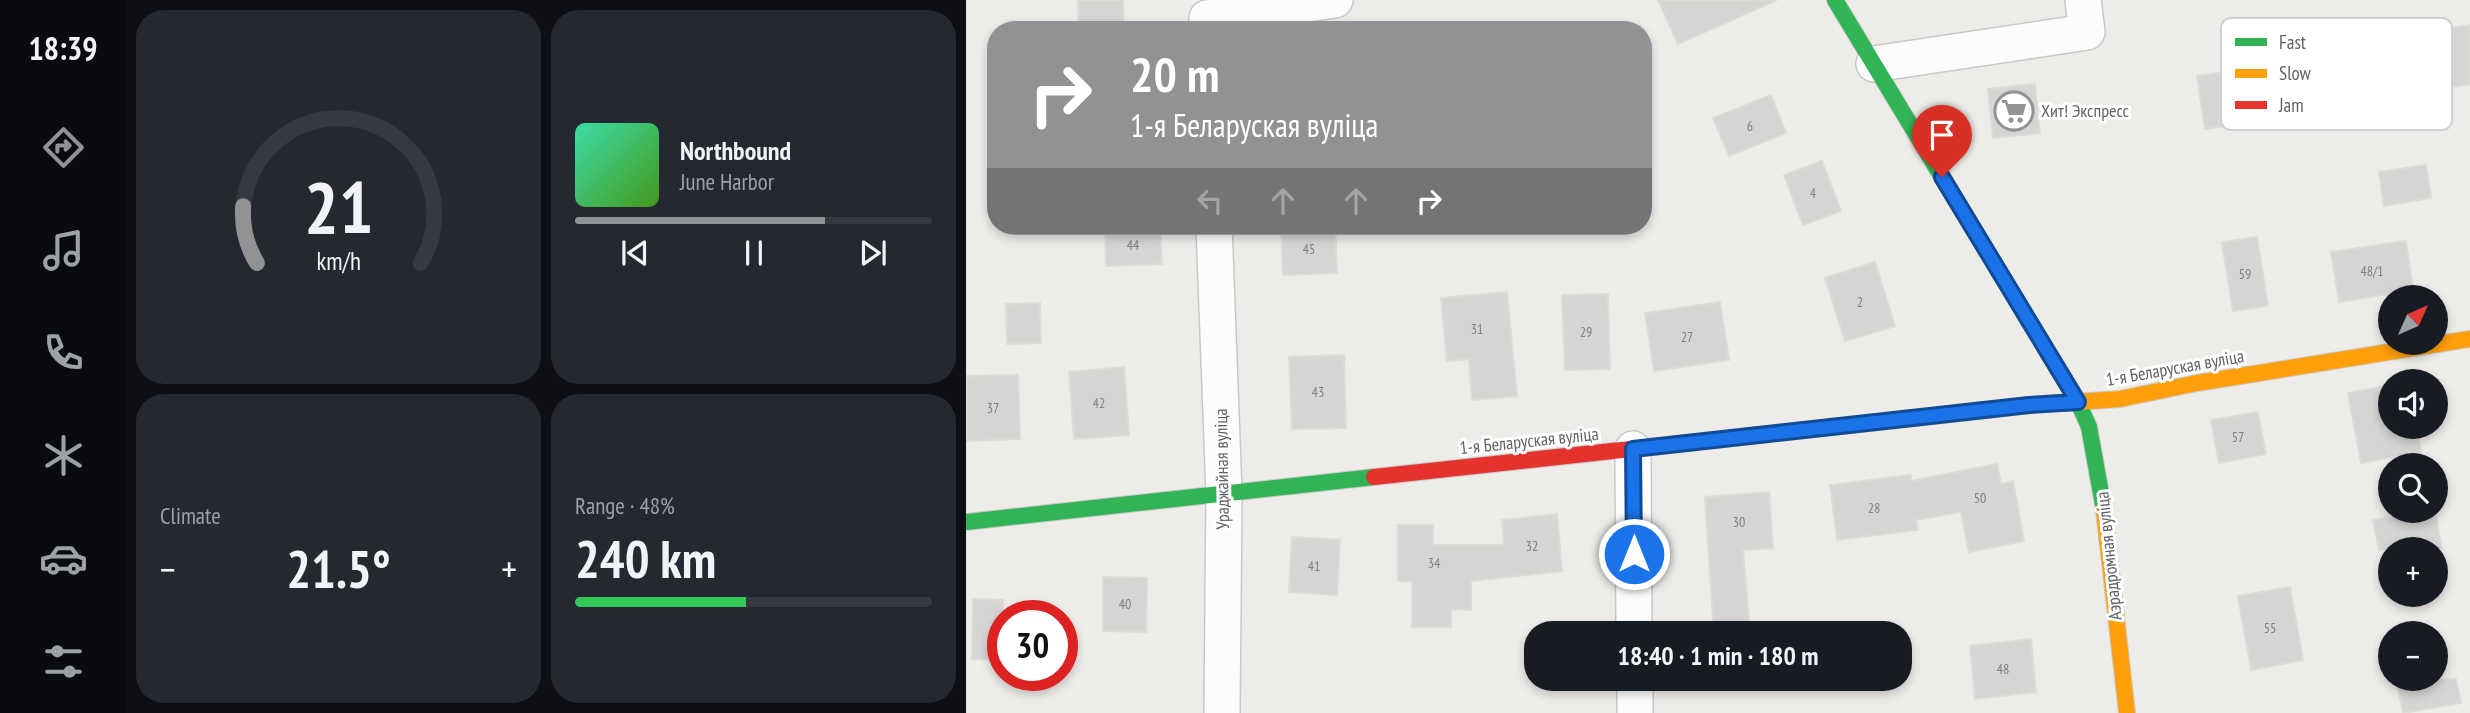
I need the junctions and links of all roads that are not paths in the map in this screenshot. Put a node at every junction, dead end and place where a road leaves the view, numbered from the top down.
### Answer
1 (1335, 0) edge
2 (1835, 0) edge
3 (2083, 0) edge
4 (1206, 16) edge
5 (1874, 64) junction
6 (1214, 235) edge
7 (2470, 339) edge
8 (2078, 402) junction
9 (1633, 449) junction
10 (1224, 493) junction
11 (966, 522) edge
12 (1634, 621) edge
13 (1635, 691) edge
14 (1222, 713) edge
15 (1635, 713) edge
16 (2127, 713) edge

1 - 4 street
2 - 5 street, Аэрадромная вуліца
3 - 5 street
5 - 8 street, Аэрадромная вуліца
6 - 10 street, Ураджайная вуліца
7 - 8 street, 1-я Беларуская вуліца
8 - 9 street, 1-я Беларуская вуліца
8 - 16 street, Аэрадромная вуліца
9 - 10 street, 1-я Беларуская вуліца
9 - 12 street
10 - 11 street, 1-я Беларуская вуліца
10 - 14 street, Ураджайная вуліца
13 - 15 street

